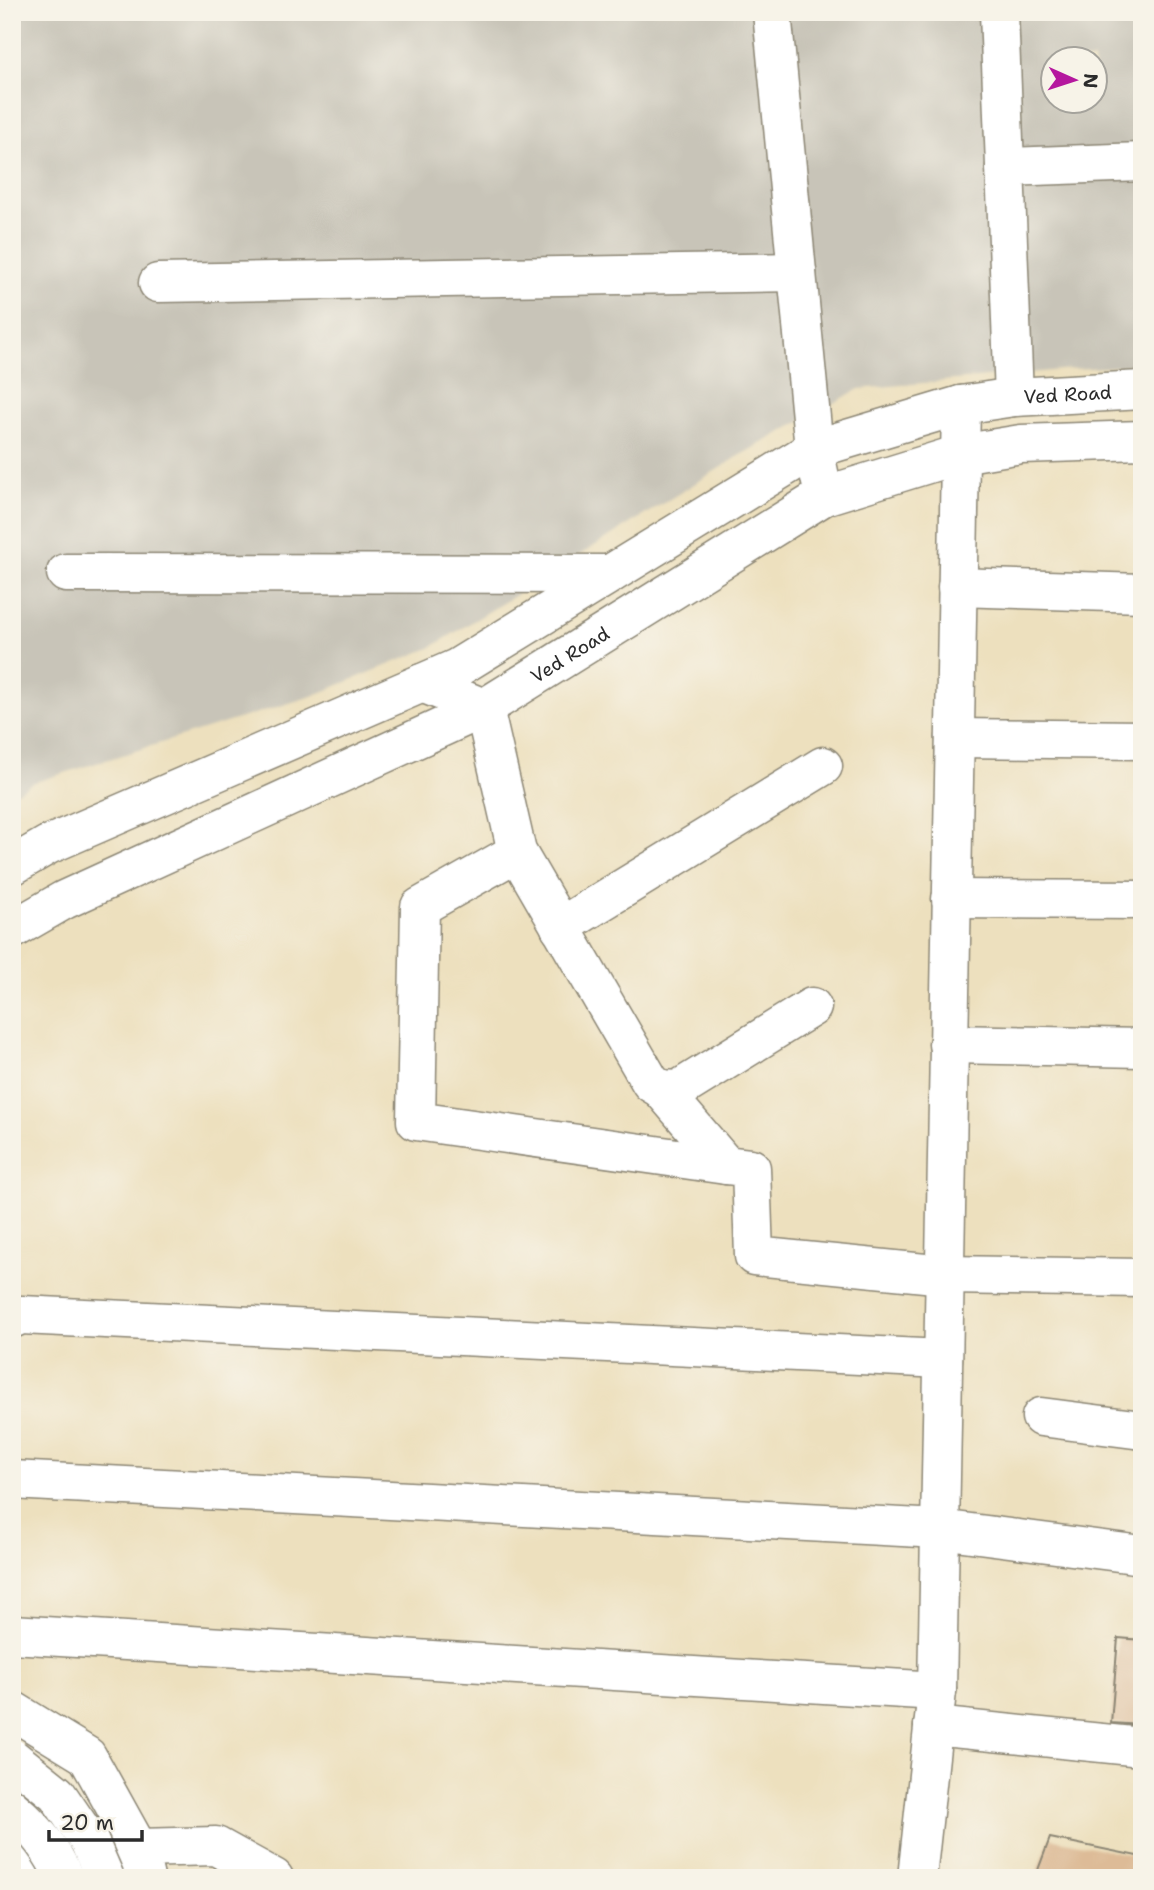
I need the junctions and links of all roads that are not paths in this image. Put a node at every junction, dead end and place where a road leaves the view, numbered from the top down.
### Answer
1 (772, 12) edge
2 (999, 12) edge
3 (1142, 162) edge
4 (1005, 167) junction
5 (797, 272) junction
6 (158, 283) dead end
7 (1142, 390) edge
8 (1014, 397) junction
9 (961, 405) junction
10 (1142, 440) edge
11 (814, 450) junction
12 (960, 454) junction
13 (824, 496) junction
14 (66, 572) dead end
15 (610, 574) junction
16 (957, 587) junction
17 (1142, 593) edge
18 (422, 683) junction
19 (484, 708) junction
20 (955, 738) junction
21 (1142, 740) edge
22 (823, 766) dead end
23 (517, 852) junction
24 (12, 866) edge
25 (951, 899) junction
26 (1142, 900) edge
27 (560, 927) junction
28 (12, 930) edge
29 (811, 1007) dead end
30 (948, 1044) junction
31 (1142, 1048) edge
32 (661, 1089) junction
33 (726, 1165) junction
34 (945, 1275) junction
35 (1142, 1278) edge
36 (12, 1319) edge
37 (943, 1359) junction
38 (1041, 1417) dead end
39 (1142, 1430) edge
40 (12, 1480) edge
41 (940, 1529) junction
42 (1142, 1555) edge
43 (12, 1634) edge
44 (935, 1709) junction
45 (12, 1710) edge
46 (1142, 1747) edge
47 (12, 1758) edge
48 (12, 1810) edge
49 (12, 1856) edge
50 (142, 1863) edge
51 (28, 1878) edge
52 (63, 1878) edge
53 (105, 1878) edge
54 (274, 1878) edge
55 (916, 1878) edge

1 - 5 street
2 - 4 street
3 - 4 street
4 - 8 street
5 - 6 street
5 - 11 street
7 - 8 street, Ved Road
8 - 9 street, Ved Road
9 - 11 street, Ved Road
9 - 12 street
10 - 12 street, Ved Road
11 - 13 street
11 - 15 street, Ved Road
12 - 13 street, Ved Road
12 - 16 street
13 - 19 street, Ved Road
14 - 15 street
15 - 18 street, Ved Road
16 - 17 street
16 - 20 street
18 - 19 street
18 - 24 street, Ved Road
19 - 23 street
19 - 28 street, Ved Road
20 - 21 street
20 - 25 street
22 - 27 street
23 - 27 street
23 - 33 street
25 - 26 street
25 - 30 street
27 - 32 street
29 - 32 street
30 - 31 street
30 - 34 street
32 - 33 street
33 - 34 street
34 - 35 street
34 - 37 street
36 - 37 street
37 - 41 street
38 - 39 street
40 - 41 street
41 - 42 street
41 - 44 street
43 - 44 street
44 - 46 street
44 - 55 street
45 - 50 street
47 - 53 street, bridge
48 - 52 street, bridge
49 - 51 street
50 - 52 street
50 - 54 street

